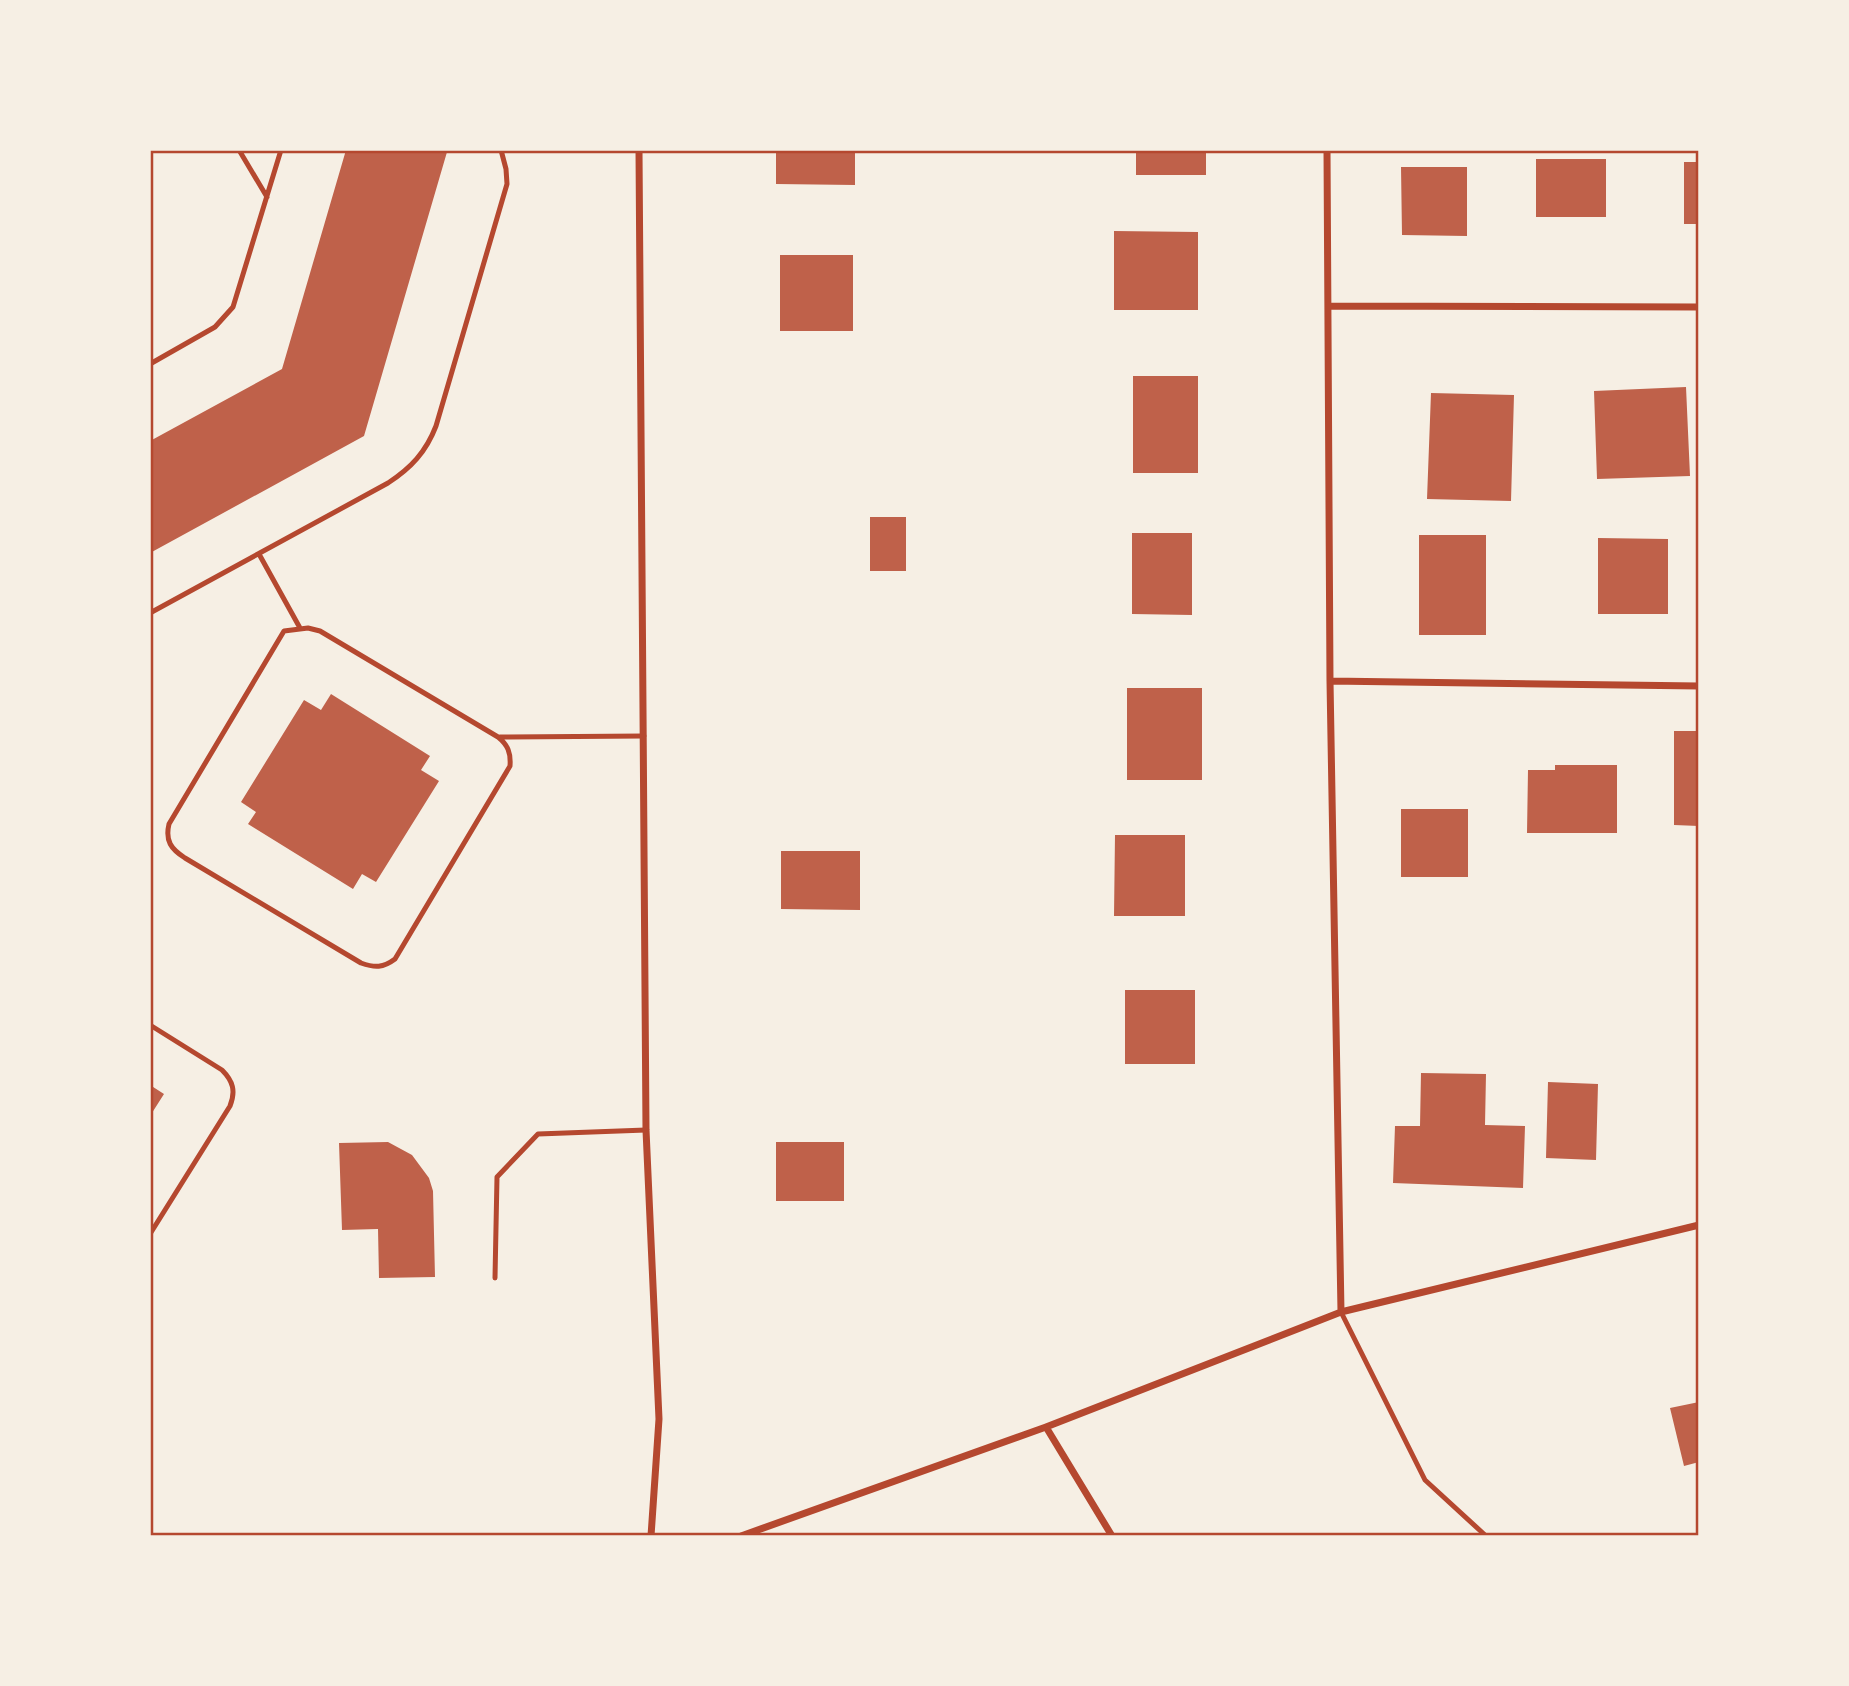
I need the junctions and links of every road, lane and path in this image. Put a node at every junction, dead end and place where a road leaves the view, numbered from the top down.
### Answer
1 (239, 150) edge
2 (281, 150) edge
3 (501, 150) edge
4 (639, 150) edge
5 (1327, 150) edge
6 (267, 197) junction
7 (1328, 306) junction
8 (1699, 307) edge
9 (150, 364) edge
10 (259, 554) junction
11 (150, 613) edge
12 (300, 628) junction
13 (1330, 681) junction
14 (1699, 686) edge
15 (644, 736) junction
16 (498, 737) junction
17 (150, 1025) edge
18 (646, 1130) junction
19 (1699, 1225) edge
20 (150, 1234) edge
21 (495, 1278) dead end
22 (1342, 1312) junction
23 (1046, 1427) junction
24 (651, 1535) edge
25 (741, 1535) edge
26 (1112, 1535) edge
27 (1486, 1535) edge

1 - 6 lane
2 - 6 lane
3 - 10 lane
4 - 15 street
5 - 7 street
6 - 9 lane
7 - 8 street
7 - 13 street
10 - 11 lane
10 - 12 lane
12 - 16 lane
12 - 16 lane
13 - 14 street
13 - 22 street
15 - 16 lane
15 - 18 street
17 - 20 lane
18 - 21 lane
18 - 24 street
19 - 22 street
22 - 23 street
22 - 27 lane
23 - 25 street
23 - 26 street

